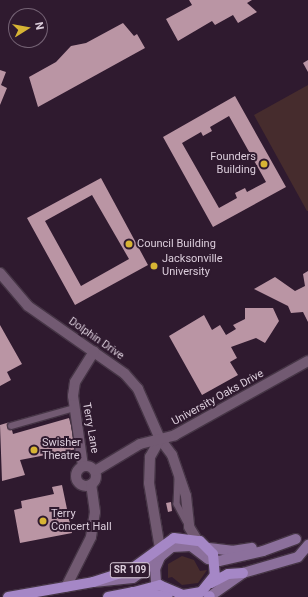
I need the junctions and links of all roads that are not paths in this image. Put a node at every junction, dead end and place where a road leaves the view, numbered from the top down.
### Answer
1 (0, 273) edge
2 (94, 352) junction
3 (308, 361) edge
4 (74, 408) junction
5 (11, 426) dead end
6 (160, 439) junction
7 (83, 466) junction
8 (94, 471) junction
9 (91, 484) junction
10 (296, 539) junction
11 (197, 540) junction
12 (160, 545) junction
13 (308, 545) edge
14 (209, 548) junction
15 (159, 558) junction
16 (216, 561) junction
17 (243, 573) junction
18 (94, 582) junction
19 (211, 583) junction
20 (157, 585) junction
21 (66, 587) junction
22 (133, 592) junction
23 (33, 595) edge
24 (166, 596) edge
25 (205, 596) edge
26 (8, 597) edge
27 (108, 597) edge

1 - 2 street, Dolphin Drive
2 - 4 street, Terry Lane
2 - 6 street, Dolphin Drive
3 - 6 street, University Oaks Drive
4 - 5 lane
4 - 7 street, Terry Lane
6 - 8 street, University Oaks Drive
6 - 11 street, Dolphin Drive
6 - 12 street
7 - 8 street
7 - 9 street
8 - 9 street
9 - 21 street
10 - 13 main road, SR 109
10 - 14 main road, SR 109
10 - 16 main road
11 - 12 main road, SR 109
11 - 14 main road, SR 109
12 - 15 street
12 - 18 main road, SR 109
13 - 17 main road, SR 109
14 - 16 main road
15 - 16 main road, SR 109
15 - 18 main road, SR 109
15 - 20 main road
16 - 19 main road
17 - 19 main road, SR 109
17 - 25 main road, SR 109
18 - 21 main road, SR 109
19 - 25 main road, SR 109
20 - 22 main road, SR 109
20 - 24 main road
20 - 25 main road, SR 109
21 - 23 main road, SR 109
22 - 24 main road, SR 109
22 - 27 main road, SR 109
23 - 26 main road, SR 109

